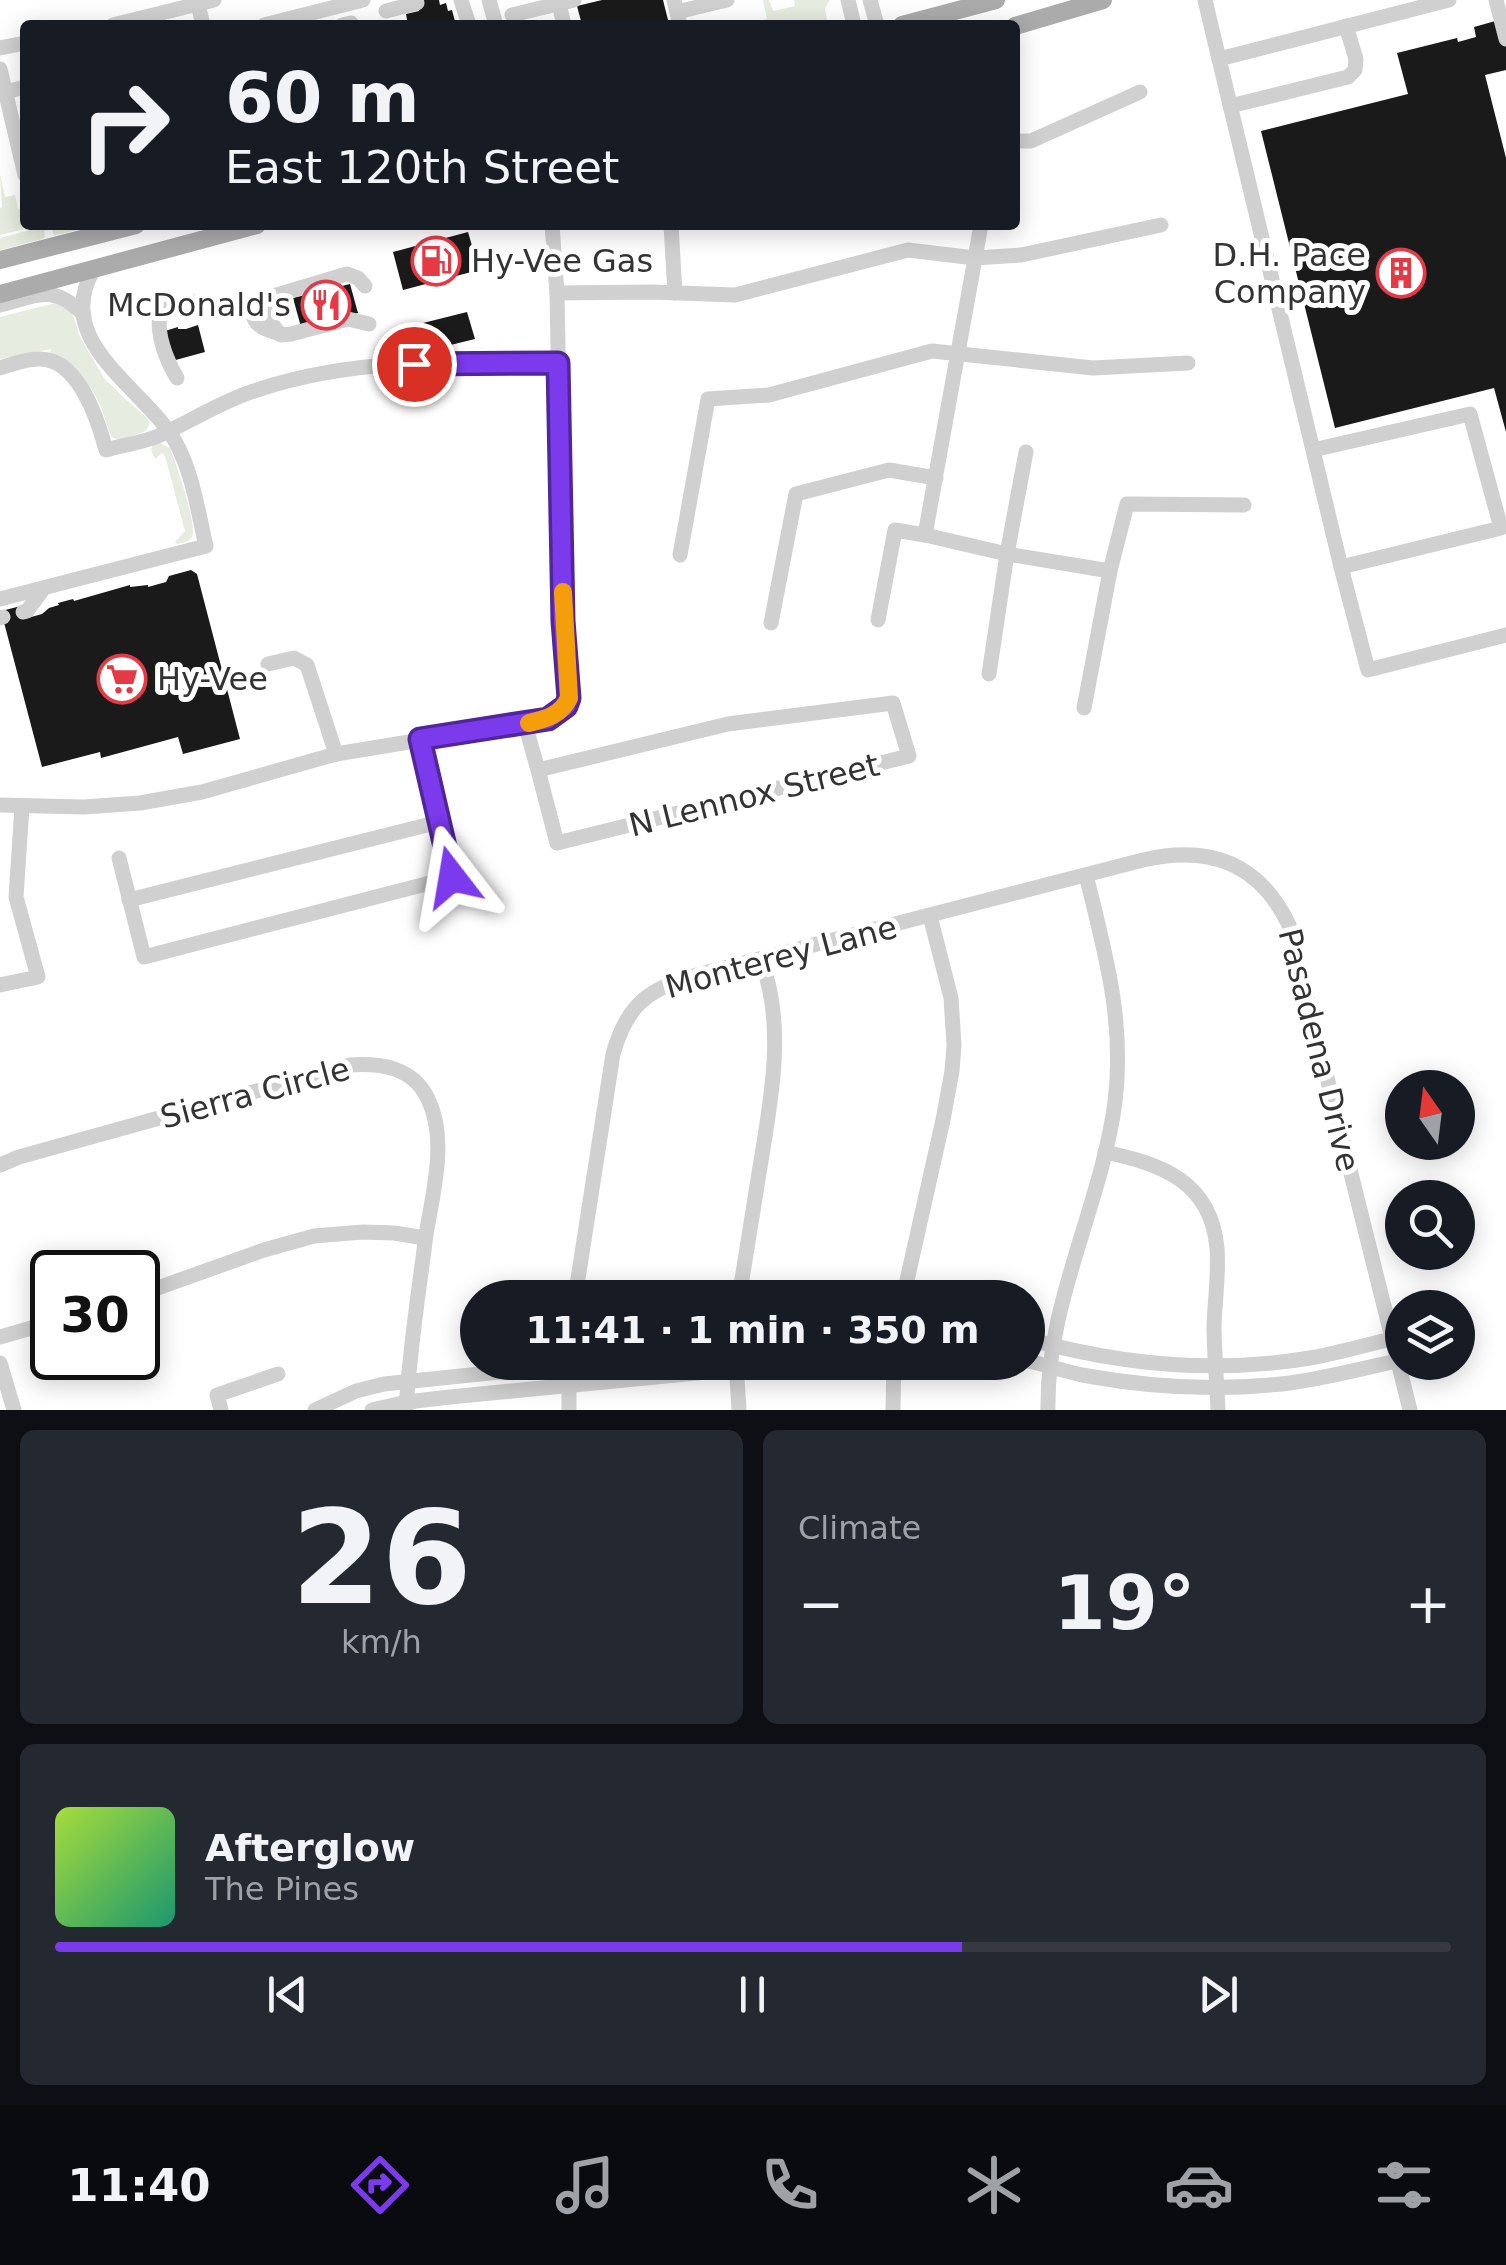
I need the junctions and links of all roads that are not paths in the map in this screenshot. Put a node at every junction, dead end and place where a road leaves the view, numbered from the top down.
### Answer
1 (363, 0) edge
2 (996, 0) edge
3 (1103, 0) edge
4 (1204, 0) edge
5 (1449, 0) edge
6 (1496, 0) edge
7 (719, 1) edge
8 (206, 2) edge
9 (566, 2) edge
10 (417, 3) dead end
11 (389, 5) edge
12 (677, 12) edge
13 (511, 13) edge
14 (133, 20) edge
15 (284, 20) edge
16 (921, 20) edge
17 (1020, 25) edge
18 (1346, 26) junction
19 (1506, 40) edge
20 (1219, 59) junction
21 (0, 69) edge
22 (20, 88) edge
23 (5, 92) junction
24 (1140, 92) dead end
25 (1230, 106) junction
26 (1020, 141) edge
27 (20, 155) edge
28 (1160, 225) dead end
29 (117, 230) edge
30 (238, 230) edge
31 (552, 230) edge
32 (670, 230) edge
33 (980, 230) edge
34 (975, 258) junction
35 (0, 260) edge
36 (94, 268) junction
37 (365, 286) dead end
38 (675, 293) junction
39 (0, 294) edge
40 (557, 294) junction
41 (204, 303) dead end
42 (0, 306) edge
43 (84, 315) junction
44 (369, 324) dead end
45 (958, 353) junction
46 (558, 363) junction
47 (1188, 363) dead end
48 (0, 368) edge
49 (177, 378) dead end
50 (168, 430) junction
51 (1313, 450) junction
52 (1026, 452) dead end
53 (936, 478) junction
54 (1244, 505) dead end
55 (1503, 527) edge
56 (926, 534) junction
57 (1007, 554) junction
58 (680, 555) dead end
59 (1341, 567) junction
60 (1110, 571) junction
61 (44, 588) junction
62 (0, 599) edge
63 (22, 612) dead end
64 (878, 620) dead end
65 (771, 623) dead end
66 (1506, 636) edge
67 (268, 664) dead end
68 (990, 674) dead end
69 (1084, 708) dead end
70 (525, 724) junction
71 (420, 739) junction
72 (336, 754) junction
73 (538, 770) junction
74 (0, 804) edge
75 (22, 807) junction
76 (439, 822) junction
77 (118, 858) dead end
78 (1086, 875) junction
79 (8, 896) edge
80 (129, 900) junction
81 (930, 916) junction
82 (760, 960) junction
83 (0, 985) edge
84 (1104, 1152) junction
85 (0, 1165) edge
86 (425, 1238) junction
87 (579, 1280) edge
88 (742, 1280) edge
89 (906, 1280) edge
90 (160, 1287) edge
91 (1385, 1318) edge
92 (30, 1328) edge
93 (0, 1337) edge
94 (1385, 1340) edge
95 (1045, 1344) edge
96 (1052, 1346) junction
97 (0, 1362) edge
98 (1385, 1363) edge
99 (1045, 1365) edge
100 (1049, 1366) junction
101 (1216, 1366) junction
102 (278, 1374) dead end
103 (460, 1375) edge
104 (409, 1380) junction
105 (568, 1380) edge
106 (618, 1380) edge
107 (737, 1380) edge
108 (894, 1380) edge
109 (1401, 1380) edge
110 (568, 1386) junction
111 (1217, 1388) junction
112 (407, 1406) edge
113 (14, 1410) edge
114 (221, 1410) edge
115 (315, 1410) edge
116 (372, 1410) edge
117 (569, 1410) edge
118 (739, 1410) edge
119 (894, 1410) edge
120 (1048, 1410) edge
121 (1218, 1410) edge
122 (1410, 1410) edge

1 - 15 street
2 - 16 main road
3 - 17 main road
4 - 20 street
5 - 18 street
6 - 19 street
7 - 12 street
8 - 14 street
9 - 13 street
10 - 11 street
18 - 20 street
18 - 25 street
20 - 25 street
21 - 23 street
22 - 23 street
23 - 27 street
24 - 26 street
25 - 51 street
28 - 34 street
29 - 35 main road
30 - 36 main road
31 - 40 street
32 - 38 street
33 - 34 street
34 - 38 street
34 - 45 street
36 - 39 main road
36 - 43 street
37 - 44 street
38 - 40 street
40 - 46 street
41 - 49 street
42 - 43 street
43 - 50 street
45 - 47 street
45 - 53 street
45 - 58 street
46 - 50 street
46 - 70 street
48 - 50 street
50 - 61 street
51 - 55 street
51 - 59 street
52 - 57 street
53 - 56 street
53 - 65 street
54 - 60 street
55 - 59 street
56 - 57 street
56 - 64 street
57 - 60 street
57 - 68 street
59 - 66 street
60 - 69 street
61 - 62 street
61 - 63 street
67 - 72 street
70 - 71 street
70 - 73 street, N Lennox Street
71 - 72 street
71 - 76 street
72 - 75 street
73 - 73 street, N Lennox Street
74 - 75 street
75 - 79 street
76 - 80 street
76 - 80 street
77 - 80 street
78 - 81 street, Monterey Lane
78 - 84 street
78 - 91 street, Pasadena Drive
79 - 83 street
81 - 82 street, Monterey Lane
81 - 89 street, Monterey Lane
82 - 87 street, Monterey Lane
82 - 88 street
84 - 96 street
84 - 101 street
85 - 86 street, Sierra Circle
86 - 90 street
86 - 104 street, Sierra Circle
92 - 93 street
94 - 101 street
95 - 96 street
96 - 100 street
96 - 101 street
97 - 113 street
98 - 111 street
99 - 100 street
100 - 111 street
100 - 120 street
101 - 111 street
102 - 114 street
103 - 104 street
104 - 112 street, Sierra Circle
104 - 115 street
105 - 110 street
106 - 110 street
107 - 118 street
108 - 119 street
109 - 122 street, Pasadena Drive
110 - 112 street
110 - 117 street
111 - 121 street
112 - 116 street

